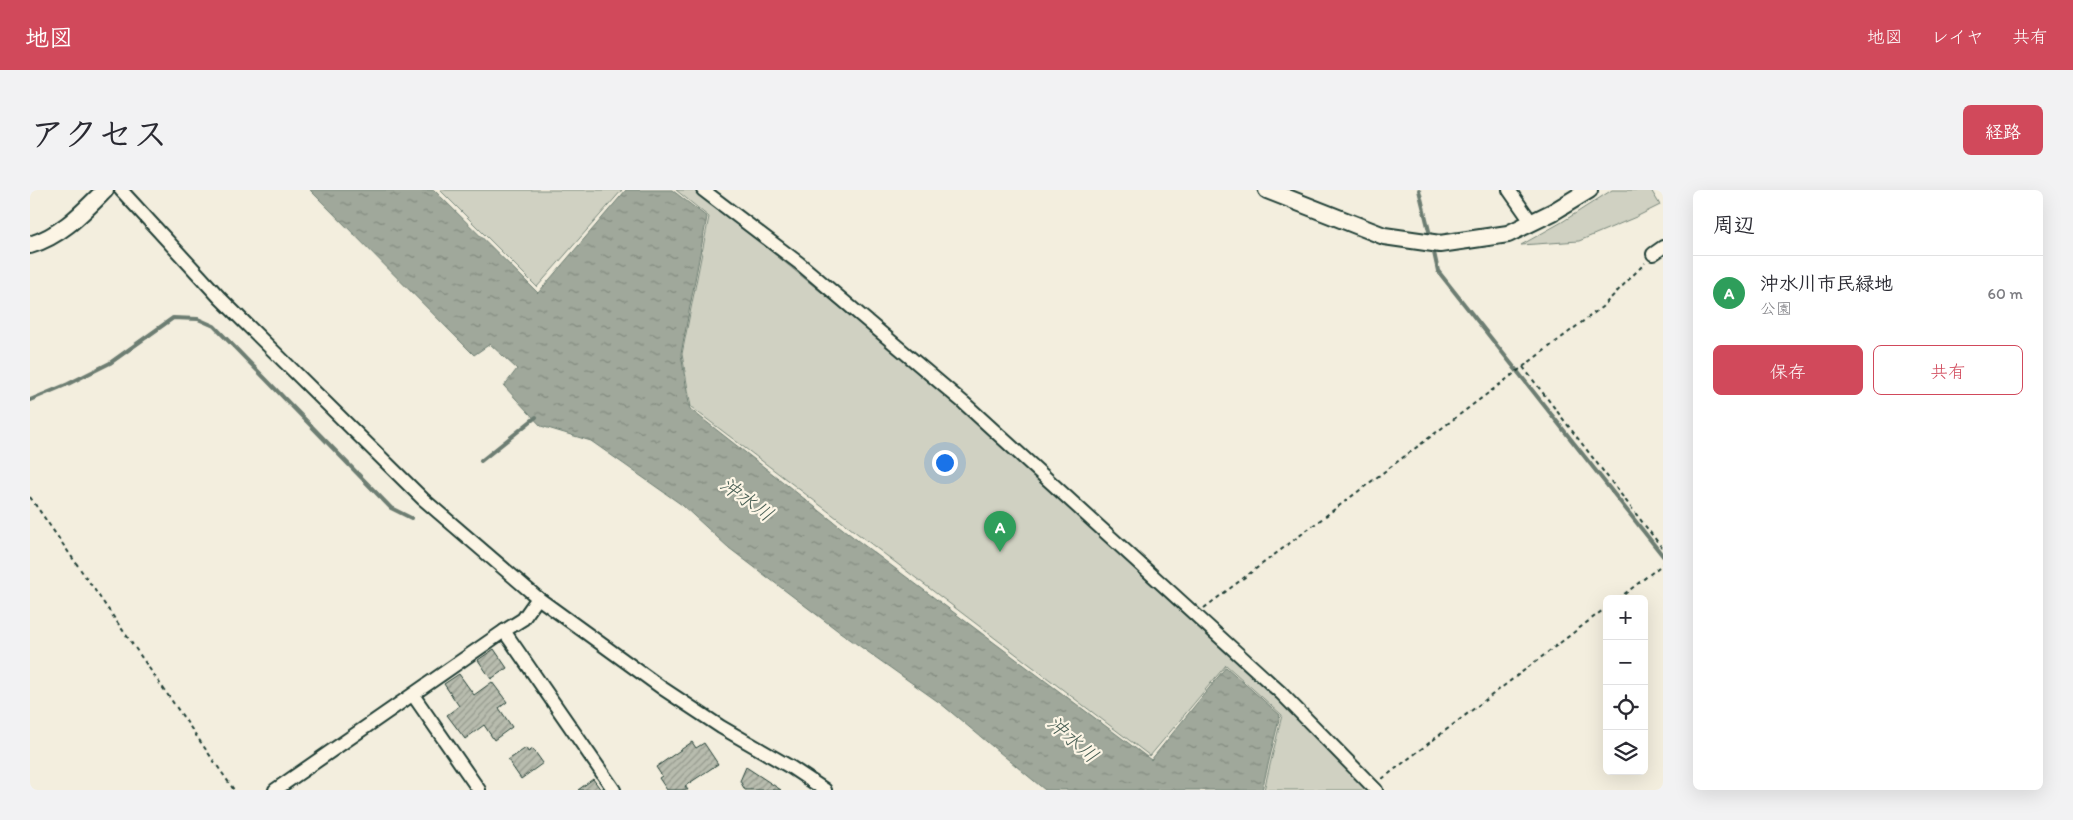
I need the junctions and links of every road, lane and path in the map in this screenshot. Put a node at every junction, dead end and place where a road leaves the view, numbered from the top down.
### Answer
1 (105, 190) edge
2 (120, 190) edge
3 (703, 190) edge
4 (1267, 190) edge
5 (1509, 190) edge
6 (1586, 191) edge
7 (1532, 223) junction
8 (30, 245) edge
9 (1658, 251) edge
10 (1523, 367) junction
11 (30, 497) edge
12 (1663, 550) edge
13 (1663, 564) edge
14 (1623, 595) edge
15 (538, 598) junction
16 (1603, 610) edge
17 (1195, 615) junction
18 (504, 631) junction
19 (413, 695) junction
20 (1374, 788) edge
21 (234, 790) edge
22 (274, 790) edge
23 (478, 790) edge
24 (614, 790) edge
25 (824, 790) edge

1 - 8 street
2 - 15 street
3 - 17 street
4 - 7 street
5 - 7 street
6 - 7 street
9 - 10 path
10 - 12 path
10 - 17 path
11 - 21 path
13 - 14 path
15 - 18 street
15 - 25 street
16 - 20 path
17 - 20 street
18 - 19 street
18 - 24 street
19 - 22 street
19 - 23 street

